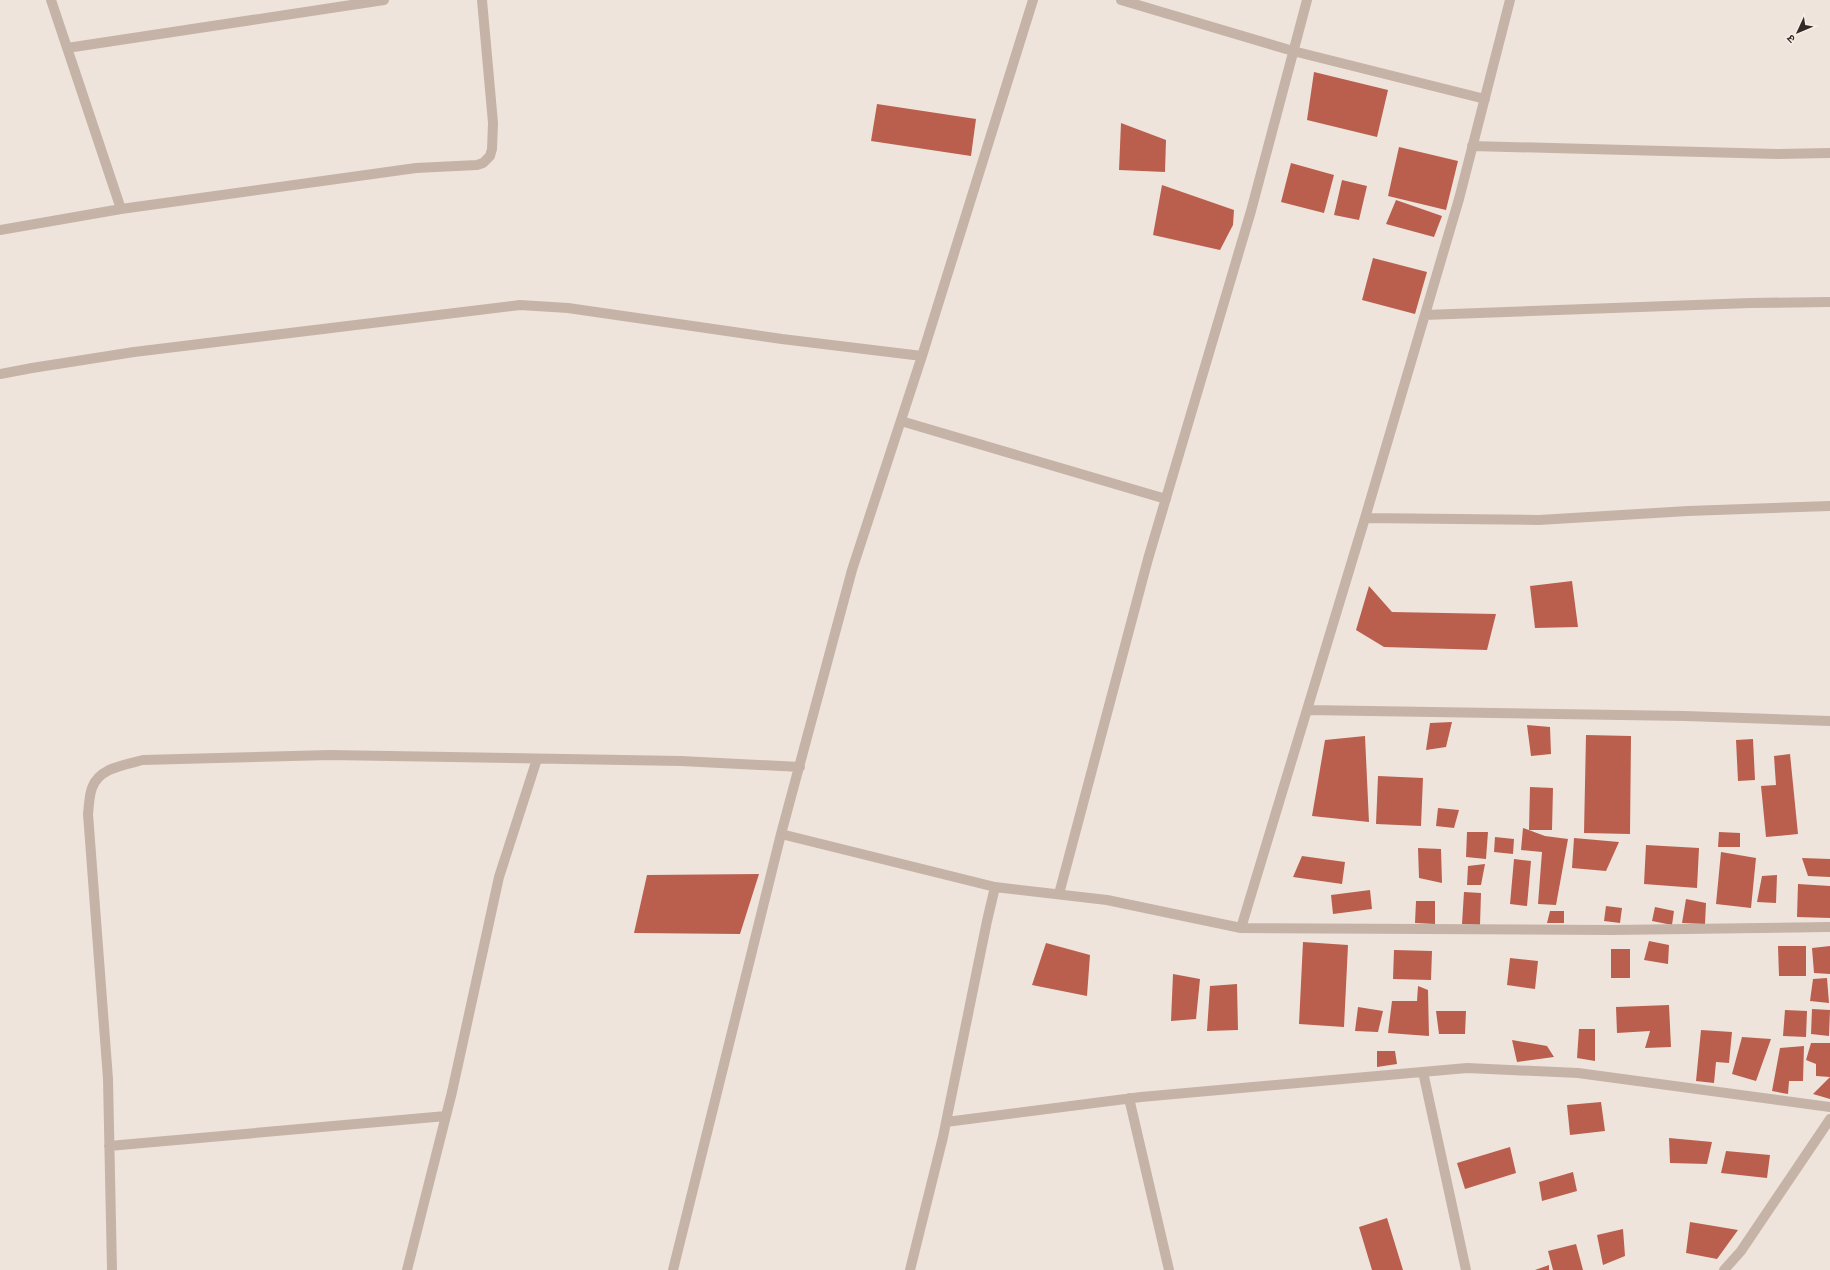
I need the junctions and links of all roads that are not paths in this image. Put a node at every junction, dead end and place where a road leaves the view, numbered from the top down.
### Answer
1 (51, 0) edge
2 (384, 0) edge
3 (482, 0) edge
4 (1033, 0) edge
5 (1121, 0) edge
6 (1307, 0) edge
7 (1510, 0) edge
8 (366, 1) edge
9 (67, 48) junction
10 (1294, 51) junction
11 (1485, 99) junction
12 (1472, 146) junction
13 (1830, 153) edge
14 (121, 209) junction
15 (0, 230) edge
16 (1830, 302) edge
17 (1425, 315) junction
18 (922, 356) junction
19 (0, 374) edge
20 (901, 422) junction
21 (1166, 499) junction
22 (1830, 506) edge
23 (1365, 518) junction
24 (1308, 710) junction
25 (1830, 720) edge
26 (537, 759) junction
27 (800, 767) junction
28 (782, 834) junction
29 (995, 888) junction
30 (1059, 894) junction
31 (1241, 928) junction
32 (1830, 928) edge
33 (1423, 1072) junction
34 (1130, 1098) junction
35 (1830, 1107) edge
36 (446, 1116) junction
37 (1830, 1119) edge
38 (946, 1122) junction
39 (109, 1146) junction
40 (112, 1270) edge
41 (407, 1270) edge
42 (673, 1270) edge
43 (910, 1270) edge
44 (1169, 1270) edge
45 (1466, 1270) edge
46 (1724, 1270) edge

1 - 9 street
2 - 8 street
3 - 14 street
4 - 18 street
5 - 10 street
6 - 10 street
7 - 11 street
8 - 9 street
9 - 14 street
10 - 11 street
10 - 21 street
11 - 12 street
12 - 13 street
12 - 17 street
14 - 15 street
16 - 17 street
17 - 23 street
18 - 19 street
18 - 20 street
20 - 21 street
20 - 27 street
21 - 30 street
22 - 23 street
23 - 24 street
24 - 25 street
24 - 31 street
26 - 27 street
26 - 36 street
26 - 39 street
27 - 28 street
28 - 29 street
28 - 42 street
29 - 30 street
29 - 38 street
30 - 31 street
31 - 32 street
33 - 34 street
33 - 35 street
33 - 45 street
34 - 38 street
34 - 44 street
36 - 39 street
36 - 41 street
37 - 46 street
38 - 43 street
39 - 40 street

